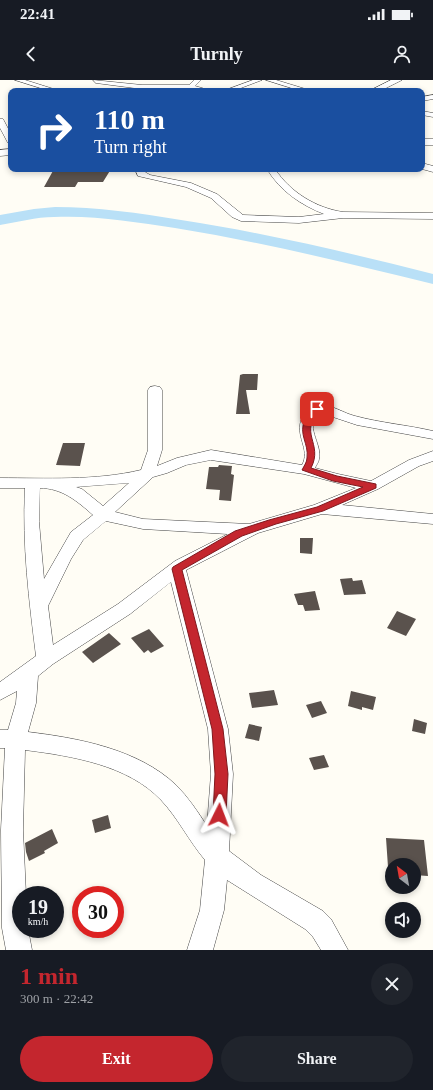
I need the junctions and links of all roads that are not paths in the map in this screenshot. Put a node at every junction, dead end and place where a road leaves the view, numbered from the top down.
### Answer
1 (18, 80) edge
2 (198, 80) edge
3 (259, 80) edge
4 (269, 80) edge
5 (398, 80) edge
6 (96, 81) edge
7 (142, 87) junction
8 (192, 87) junction
9 (46, 88) edge
10 (139, 88) edge
11 (196, 88) edge
12 (235, 88) edge
13 (298, 88) edge
14 (379, 88) edge
15 (0, 121) edge
16 (8, 137) edge
17 (8, 145) edge
18 (0, 152) edge
19 (140, 172) edge
20 (273, 172) edge
21 (343, 215) junction
22 (433, 216) edge
23 (155, 390) dead end
24 (433, 436) edge
25 (433, 456) edge
26 (306, 470) junction
27 (146, 474) junction
28 (42, 482) junction
29 (0, 483) edge
30 (373, 486) junction
31 (320, 509) junction
32 (104, 515) junction
33 (433, 519) edge
34 (252, 529) junction
35 (177, 569) junction
36 (39, 605) junction
37 (46, 659) junction
38 (29, 673) junction
39 (0, 692) edge
40 (8, 739) edge
41 (217, 856) junction
42 (16, 948) edge
43 (200, 950) edge
44 (334, 950) edge

1 - 9 street
2 - 8 street
3 - 12 street
4 - 13 street
5 - 14 street
6 - 7 street
7 - 8 street
7 - 10 street
8 - 11 street
15 - 16 street
17 - 18 street
19 - 21 street
20 - 21 street
21 - 22 street
23 - 27 street
24 - 26 street
25 - 30 street
26 - 27 street
26 - 30 street
27 - 28 street
27 - 32 street
28 - 29 street
28 - 32 street
28 - 36 street
30 - 31 street
31 - 33 street
31 - 34 street
32 - 34 street
32 - 36 street
34 - 35 street
35 - 37 street
35 - 41 street
36 - 37 street
37 - 38 street
38 - 39 street
38 - 40 street
40 - 41 street
40 - 42 street
41 - 43 street
41 - 44 street

